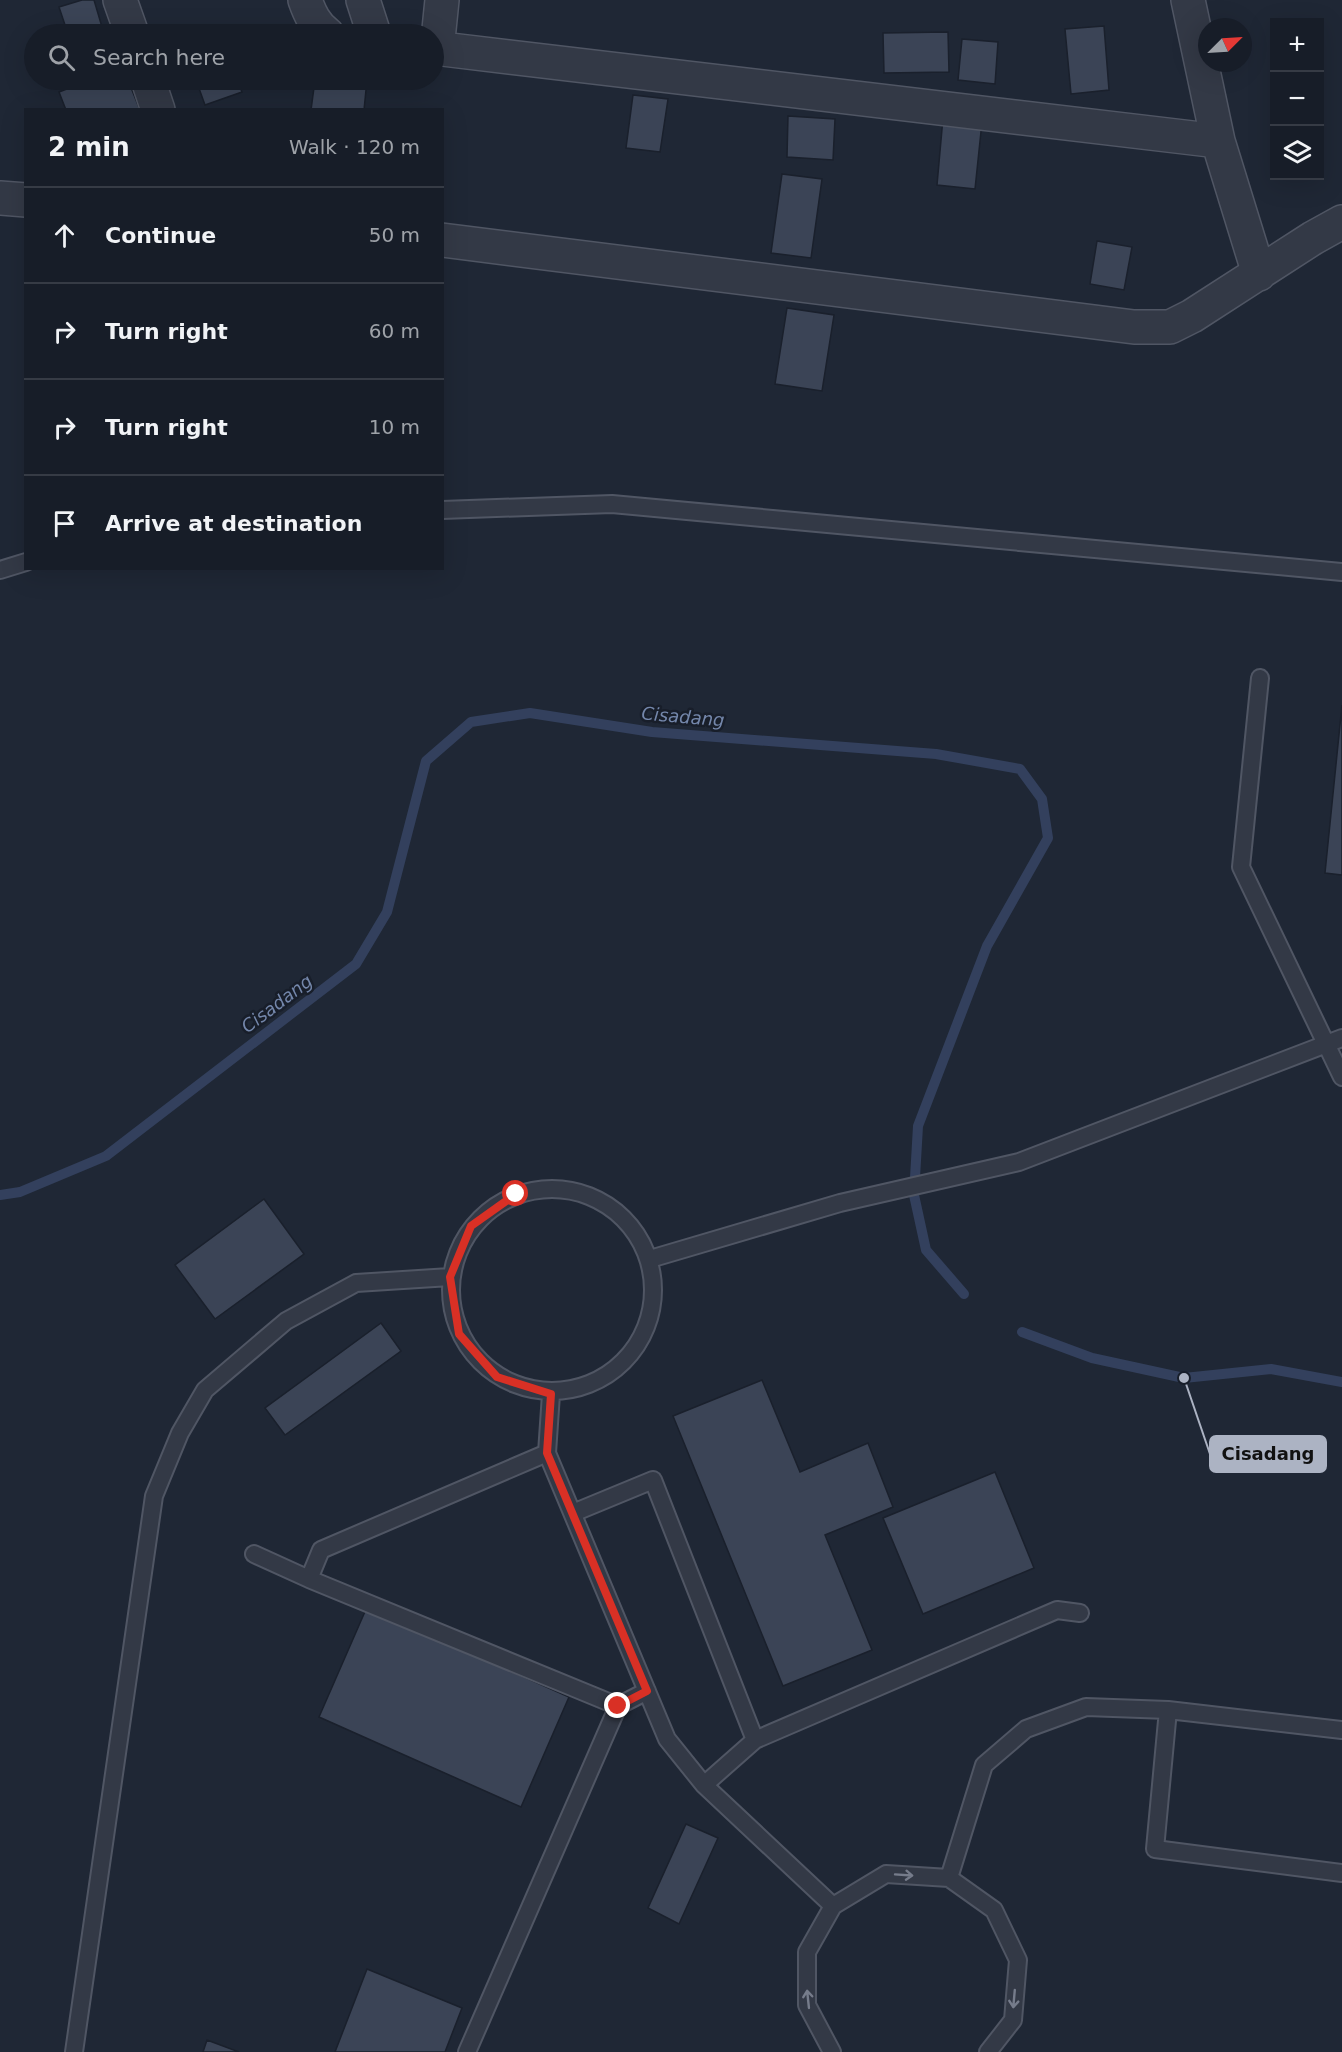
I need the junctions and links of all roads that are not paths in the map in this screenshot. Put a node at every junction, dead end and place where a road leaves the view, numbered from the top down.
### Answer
1 (120, 0) edge
2 (305, 0) edge
3 (363, 0) edge
4 (442, 0) edge
5 (1188, 0) edge
6 (128, 24) edge
7 (316, 24) edge
8 (371, 24) edge
9 (438, 24) edge
10 (444, 49) edge
11 (151, 90) edge
12 (157, 108) edge
13 (1218, 141) junction
14 (0, 198) edge
15 (24, 200) edge
16 (1342, 222) edge
17 (444, 240) edge
18 (1259, 274) junction
19 (444, 510) edge
20 (24, 563) edge
21 (0, 570) edge
22 (1342, 572) edge
23 (1260, 678) dead end
24 (1335, 1041) edge
25 (1342, 1077) edge
26 (650, 1259) junction
27 (450, 1277) junction
28 (551, 1394) junction
29 (547, 1453) junction
30 (573, 1513) junction
31 (254, 1554) dead end
32 (309, 1579) junction
33 (1080, 1613) dead end
34 (647, 1691) junction
35 (618, 1706) junction
36 (1168, 1710) junction
37 (1342, 1730) edge
38 (755, 1740) junction
39 (704, 1785) junction
40 (1342, 1873) edge
41 (949, 1878) junction
42 (833, 1906) junction
43 (74, 2052) edge
44 (467, 2052) edge
45 (832, 2052) edge
46 (988, 2052) edge

1 - 6 street
2 - 7 street
3 - 8 street
4 - 9 street
5 - 13 street
10 - 13 street
11 - 12 street
13 - 18 street
14 - 15 street
16 - 18 street
17 - 18 street
19 - 22 lane
20 - 21 lane
23 - 24 lane
24 - 25 lane
24 - 26 lane
26 - 27 lane
26 - 28 lane
27 - 28 lane
27 - 43 lane
28 - 29 lane
29 - 30 lane
29 - 32 lane
30 - 34 lane
30 - 38 lane
31 - 32 lane
32 - 35 lane
33 - 38 lane
34 - 35 lane
34 - 39 lane
35 - 44 lane
36 - 37 lane
36 - 40 lane
36 - 41 lane
38 - 39 lane
39 - 42 lane
42 -> 41 lane
41 -> 46 lane
45 -> 42 lane

